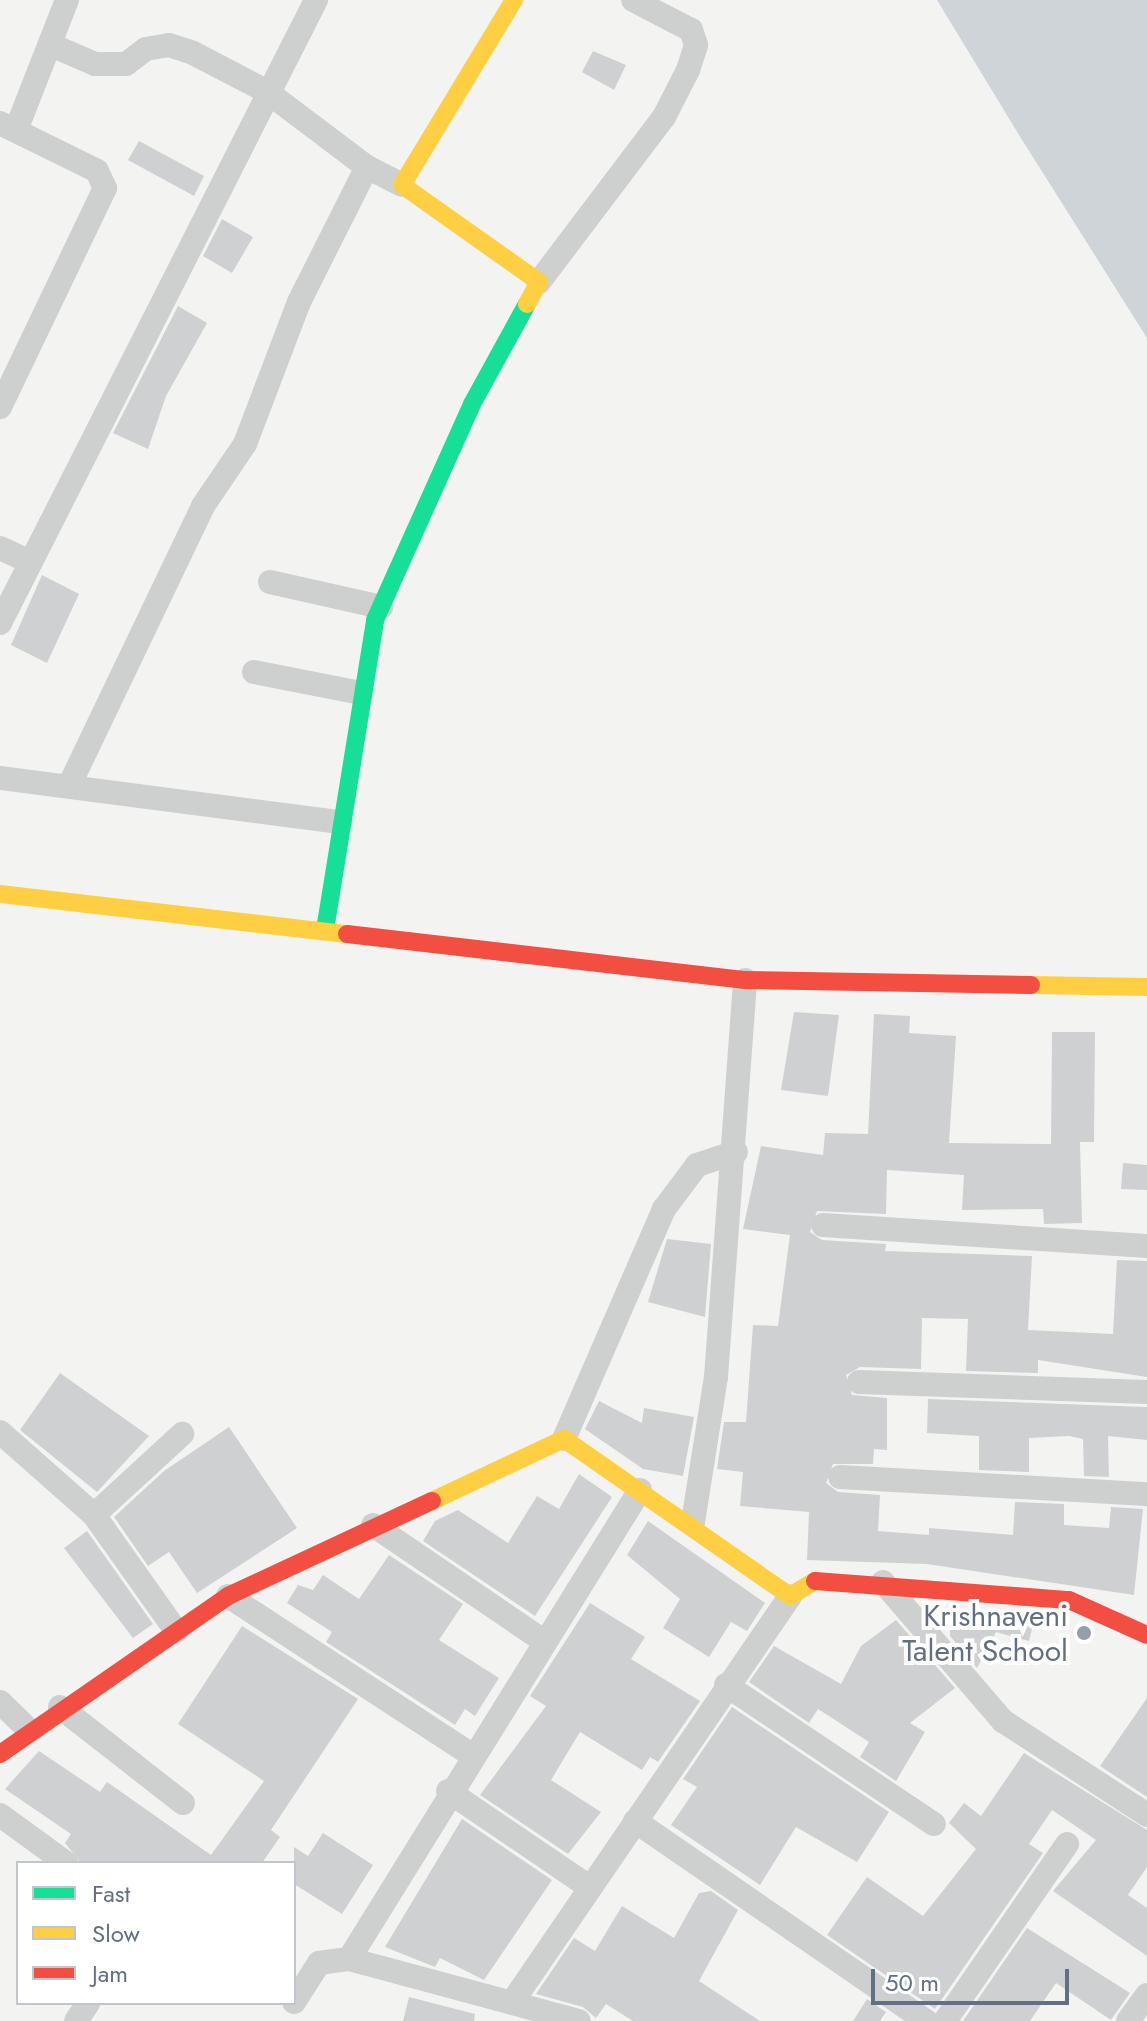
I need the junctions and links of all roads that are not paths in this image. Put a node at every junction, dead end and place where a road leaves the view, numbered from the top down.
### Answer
1 (67, 0) edge
2 (316, 0) edge
3 (514, 0) edge
4 (633, 0) edge
5 (51, 45) junction
6 (266, 91) junction
7 (8, 126) edge
8 (367, 167) junction
9 (402, 185) junction
10 (539, 282) junction
11 (0, 407) edge
12 (0, 548) edge
13 (30, 562) junction
14 (270, 582) dead end
15 (381, 607) junction
16 (0, 623) edge
17 (254, 672) dead end
18 (361, 693) junction
19 (0, 778) edge
20 (69, 786) junction
21 (340, 831) junction
22 (0, 894) edge
23 (325, 930) junction
24 (745, 980) junction
25 (1147, 987) edge
26 (736, 1152) junction
27 (823, 1225) dead end
28 (1147, 1246) edge
29 (859, 1382) dead end
30 (1147, 1392) edge
31 (0, 1432) edge
32 (182, 1434) dead end
33 (564, 1439) junction
34 (840, 1477) dead end
35 (640, 1490) junction
36 (1147, 1494) edge
37 (94, 1515) junction
38 (693, 1522) junction
39 (373, 1525) junction
40 (883, 1582) junction
41 (228, 1596) junction
42 (790, 1596) junction
43 (1146, 1626) edge
44 (176, 1631) junction
45 (545, 1642) junction
46 (726, 1685) junction
47 (0, 1702) edge
48 (60, 1707) junction
49 (28, 1729) junction
50 (0, 1754) edge
51 (470, 1754) junction
52 (448, 1791) junction
53 (183, 1803) dead end
54 (0, 1815) edge
55 (1147, 1815) edge
56 (635, 1821) junction
57 (934, 1824) dead end
58 (1067, 1844) dead end
59 (63, 1861) edge
60 (588, 1886) junction
61 (349, 1959) junction
62 (1147, 1995) edge
63 (515, 1998) junction
64 (296, 2000) edge
65 (579, 2021) edge
66 (926, 2021) edge
67 (945, 2021) edge
68 (1128, 2021) edge

1 - 5 street
2 - 6 street
3 - 9 street
4 - 10 street
5 - 6 street
5 - 7 street
6 - 8 street
6 - 13 street
7 - 11 street
8 - 9 street
8 - 20 street
9 - 10 street
10 - 15 street
12 - 13 street
13 - 16 street
14 - 15 street
15 - 18 street
17 - 18 street
18 - 21 street
19 - 20 street
20 - 21 street
21 - 23 street
22 - 23 street
23 - 24 street
24 - 25 street
24 - 26 street
26 - 33 street
26 - 38 street
27 - 28 street
29 - 30 street
31 - 37 street
32 - 37 street
33 - 35 street
33 - 39 street
34 - 36 street
35 - 38 street
35 - 45 street
37 - 44 street
38 - 42 street
39 - 41 street
39 - 45 street
40 - 42 street
40 - 43 street
40 - 55 street
41 - 44 street
41 - 51 street
42 - 46 street
44 - 48 street
45 - 51 street
46 - 56 street
46 - 57 street
47 - 49 street
48 - 49 street
48 - 53 street
49 - 50 street
51 - 52 street
52 - 60 street
52 - 61 street
54 - 59 street
56 - 60 street
56 - 66 street
58 - 67 street
60 - 63 street
61 - 63 street
61 - 64 street
62 - 68 street
63 - 65 street

